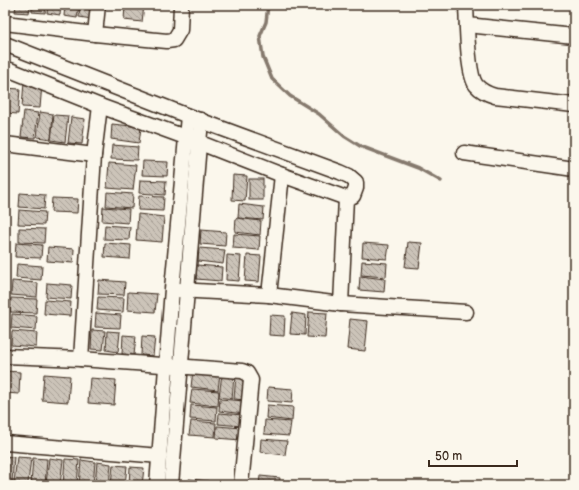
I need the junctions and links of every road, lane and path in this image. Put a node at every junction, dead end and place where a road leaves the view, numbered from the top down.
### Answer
1 (98, 5) edge
2 (181, 5) edge
3 (466, 5) edge
4 (5, 23) edge
5 (467, 25) junction
6 (95, 34) junction
7 (574, 36) edge
8 (5, 44) edge
9 (5, 68) edge
10 (574, 105) edge
11 (100, 106) junction
12 (194, 118) junction
13 (185, 137) junction
14 (199, 143) junction
15 (5, 147) edge
16 (464, 153) dead end
17 (94, 155) junction
18 (574, 169) edge
19 (282, 175) junction
20 (346, 198) junction
21 (172, 289) junction
22 (186, 291) junction
23 (269, 295) junction
24 (341, 304) junction
25 (466, 312) dead end
26 (5, 356) edge
27 (81, 359) junction
28 (173, 366) junction
29 (5, 443) edge
30 (160, 456) junction
31 (157, 485) edge
32 (171, 485) edge
33 (241, 485) edge

1 - 6 street
2 - 6 street
3 - 5 street
4 - 6 street
5 - 7 street
5 - 10 street
8 - 12 street
9 - 11 street
11 - 13 street
11 - 17 street
12 - 13 street
12 - 14 street
12 - 20 street
13 - 14 street
13 - 21 street
14 - 19 street
14 - 22 street
15 - 17 street
16 - 18 street
17 - 27 street
19 - 20 street
19 - 23 street
20 - 24 street
21 - 22 street
21 - 28 street
22 - 23 street
22 - 28 street
23 - 24 street
24 - 25 street
26 - 27 street
27 - 28 street
28 - 30 street
28 - 32 street
28 - 33 street
29 - 30 street
30 - 31 street

